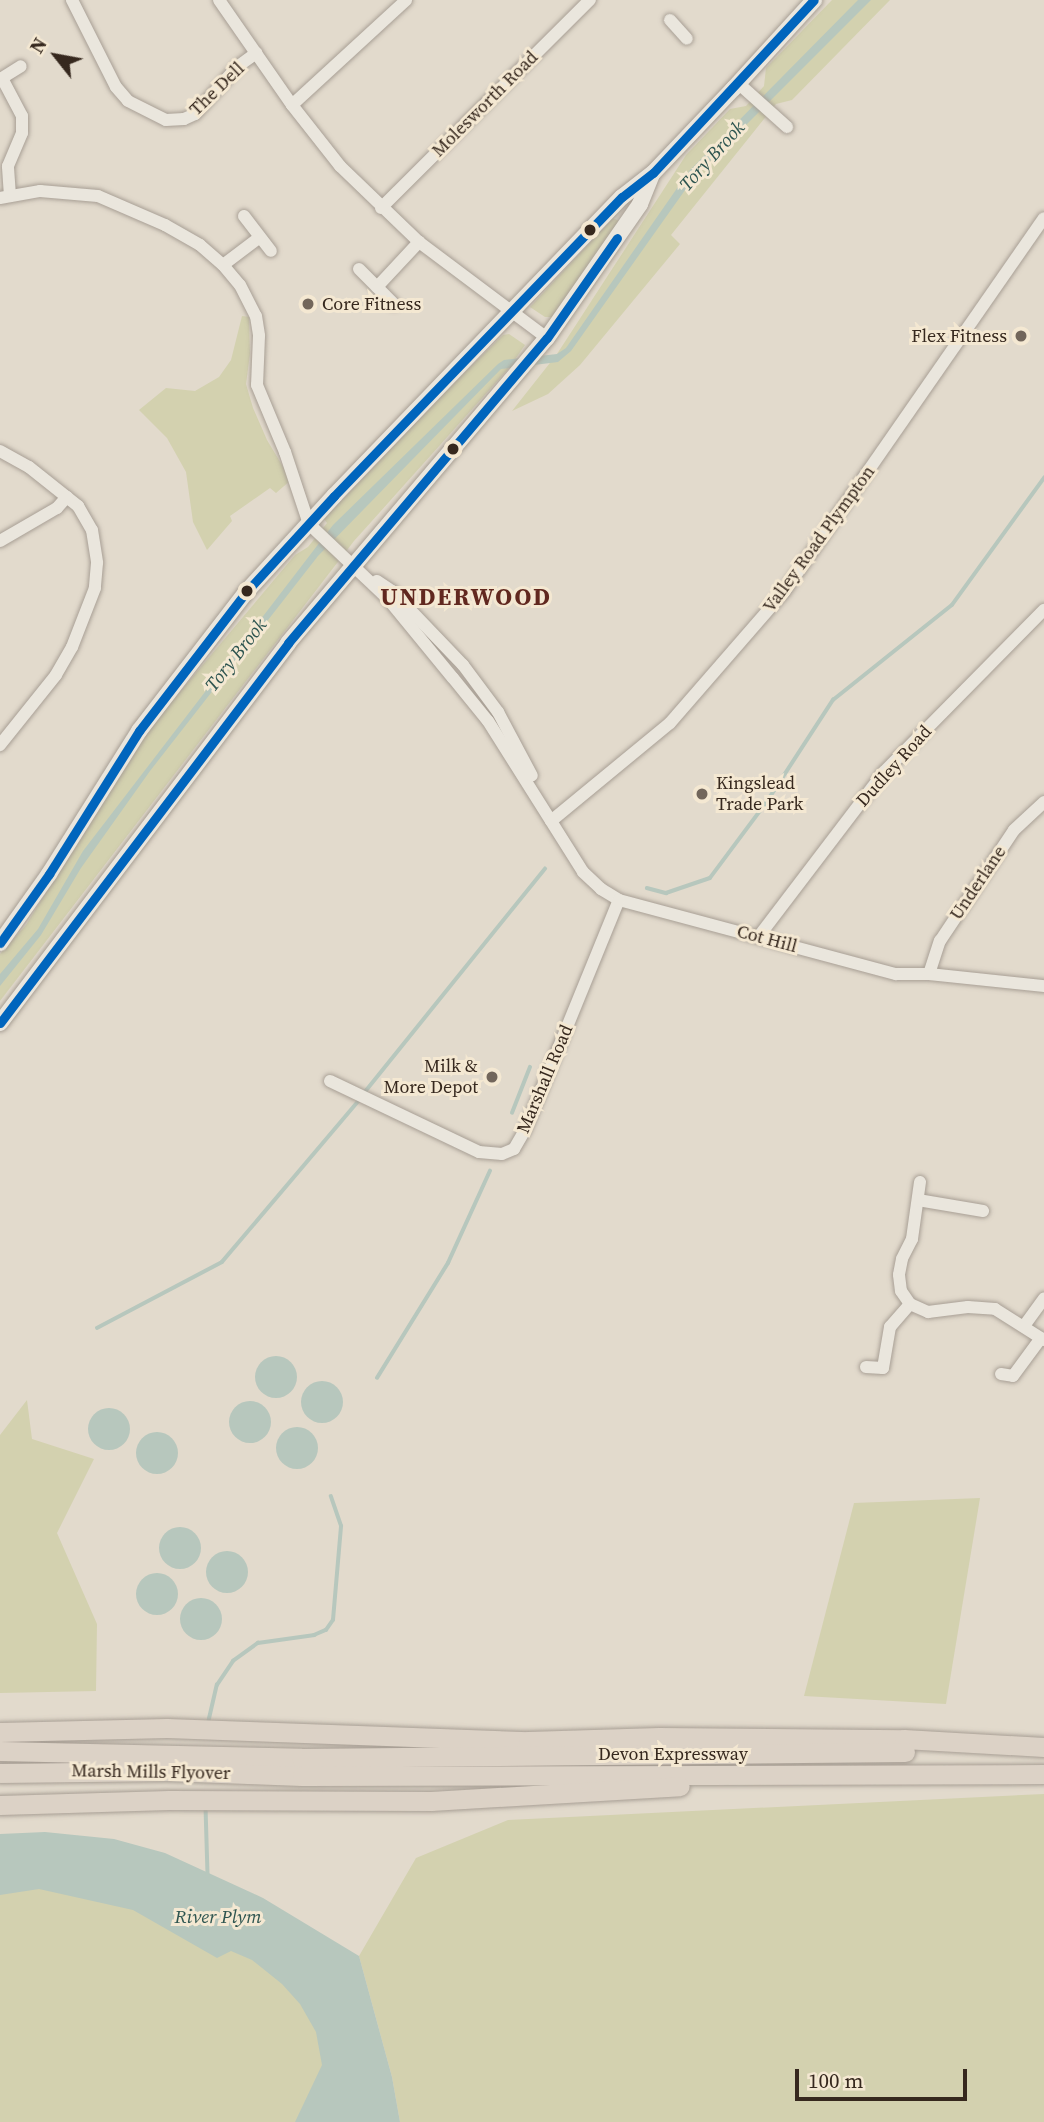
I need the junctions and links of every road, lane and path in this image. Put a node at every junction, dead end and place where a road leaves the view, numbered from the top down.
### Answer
1 (72, 0) edge
2 (219, 0) edge
3 (405, 0) edge
4 (590, 0) edge
5 (814, 0) edge
6 (670, 20) dead end
7 (687, 39) dead end
8 (256, 53) junction
9 (21, 66) dead end
10 (1, 78) edge
11 (738, 83) junction
12 (292, 105) junction
13 (787, 127) dead end
14 (653, 173) junction
15 (5, 197) edge
16 (381, 208) junction
17 (244, 216) dead end
18 (1044, 218) edge
19 (260, 237) junction
20 (419, 242) junction
21 (271, 251) dead end
22 (223, 265) junction
23 (359, 269) dead end
24 (377, 287) junction
25 (394, 304) dead end
26 (512, 314) junction
27 (547, 338) junction
28 (0, 451) edge
29 (67, 497) junction
30 (315, 529) junction
31 (0, 541) edge
32 (353, 565) junction
33 (1044, 610) edge
34 (493, 717) junction
35 (0, 745) edge
36 (1044, 802) edge
37 (551, 821) junction
38 (619, 900) junction
39 (759, 936) junction
40 (0, 943) edge
41 (929, 974) junction
42 (1044, 986) edge
43 (0, 1023) edge
44 (330, 1081) dead end
45 (920, 1182) dead end
46 (918, 1200) junction
47 (983, 1211) dead end
48 (1044, 1298) edge
49 (910, 1304) junction
50 (1024, 1326) junction
51 (1042, 1339) edge
52 (866, 1367) dead end
53 (1001, 1374) dead end
54 (0, 1732) edge
55 (528, 1741) junction
56 (1044, 1748) edge
57 (0, 1751) edge
58 (644, 1754) junction
59 (302, 1767) junction
60 (0, 1773) edge
61 (725, 1773) junction
62 (1044, 1774) edge
63 (0, 1805) edge

1 - 8 street, The Dell
2 - 8 street
3 - 12 street
4 - 16 street, Molesworth Road
5 - 11 main road
6 - 7 street
8 - 12 street
9 - 10 street
10 - 15 street
11 - 13 street
11 - 14 main road
12 - 16 street
14 - 26 main road
14 - 27 main road
15 - 22 street
16 - 20 street
17 - 19 street
18 - 37 street, Valley Road Plympton
19 - 21 street
19 - 22 street
20 - 24 street
20 - 26 street
22 - 30 street
23 - 24 street
24 - 25 street
26 - 27 street
26 - 30 main road
27 - 32 main road
28 - 29 street
29 - 31 street
29 - 35 street
30 - 32 street, Cot Hill
30 - 40 main road
32 - 34 street, Cot Hill
32 - 34 street, Cot Hill
32 - 43 main road
33 - 39 street, Dudley Road
34 - 37 street, Cot Hill
36 - 41 street, Underlane
37 - 38 street, Cot Hill
38 - 39 street, Cot Hill
38 - 44 street, Marshall Road
39 - 41 street, Cot Hill
41 - 42 street, Cot Hill
45 - 46 street
46 - 47 street
46 - 49 street
48 - 50 street
49 - 50 street
49 - 52 street
50 - 51 street
51 - 53 street
54 - 55 highway
55 - 56 highway
55 - 58 highway
56 - 58 highway, Devon Expressway
57 - 59 highway, Marsh Mills Flyover
58 - 59 highway, Devon Expressway
59 - 60 highway, Marsh Mills Flyover
59 - 61 highway, Devon Expressway
61 - 62 highway, Devon Expressway
61 - 63 highway

